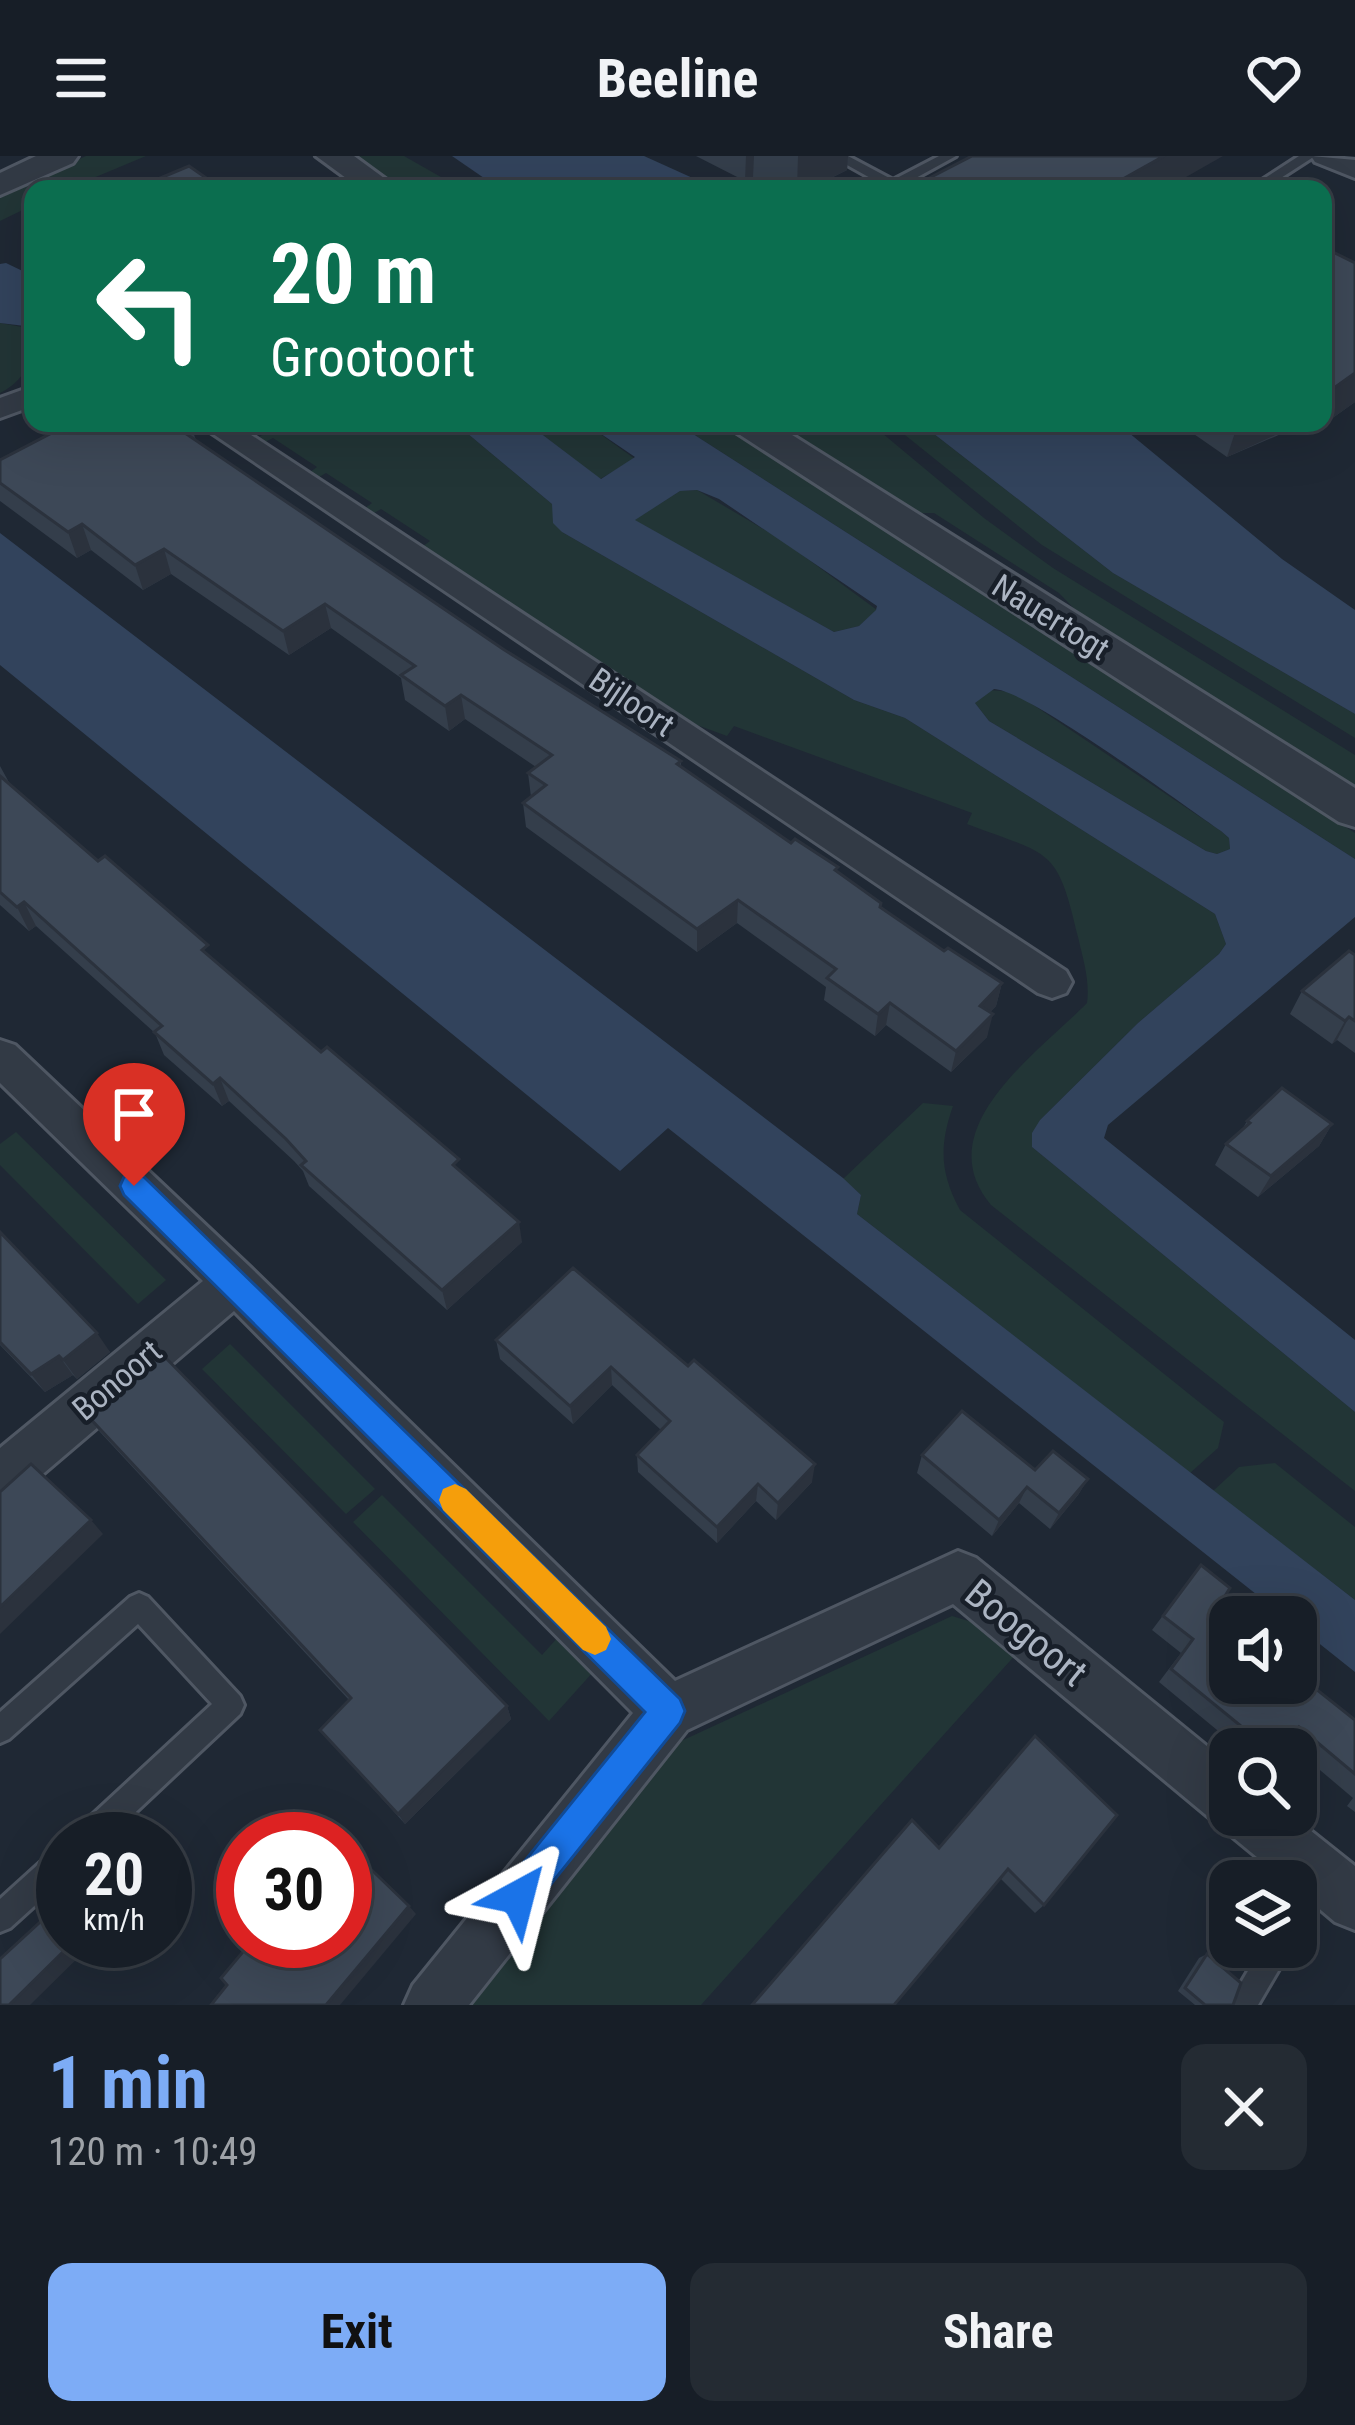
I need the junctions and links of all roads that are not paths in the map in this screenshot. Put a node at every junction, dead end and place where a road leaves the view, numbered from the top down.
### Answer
1 (62, 156) edge
2 (332, 156) edge
3 (838, 156) edge
4 (949, 156) edge
5 (1308, 156) edge
6 (1324, 156) edge
7 (1355, 170) edge
8 (369, 180) edge
9 (884, 180) edge
10 (909, 180) edge
11 (1269, 180) edge
12 (0, 184) edge
13 (226, 432) edge
14 (761, 432) edge
15 (1355, 810) edge
16 (1052, 982) dead end
17 (0, 1058) edge
18 (235, 1282) junction
19 (0, 1479) edge
20 (668, 1711) junction
21 (0, 1730) edge
22 (1209, 1783) edge
23 (116, 1812) edge
24 (1267, 1836) edge
25 (36, 1885) edge
26 (1324, 1899) edge
27 (0, 1918) edge
28 (1265, 1968) edge
29 (433, 2005) edge
30 (1242, 2005) edge

1 - 12 street
2 - 8 street
3 - 9 lane
4 - 10 lane
5 - 11 lane
6 - 7 street
13 - 16 street, Bijloort
14 - 15 street, Nauertogt
17 - 18 street
18 - 19 street, Bonoort
18 - 20 street
20 - 22 street, Boogoort
20 - 29 street
21 - 23 lane
24 - 26 street
25 - 27 lane
28 - 30 lane

